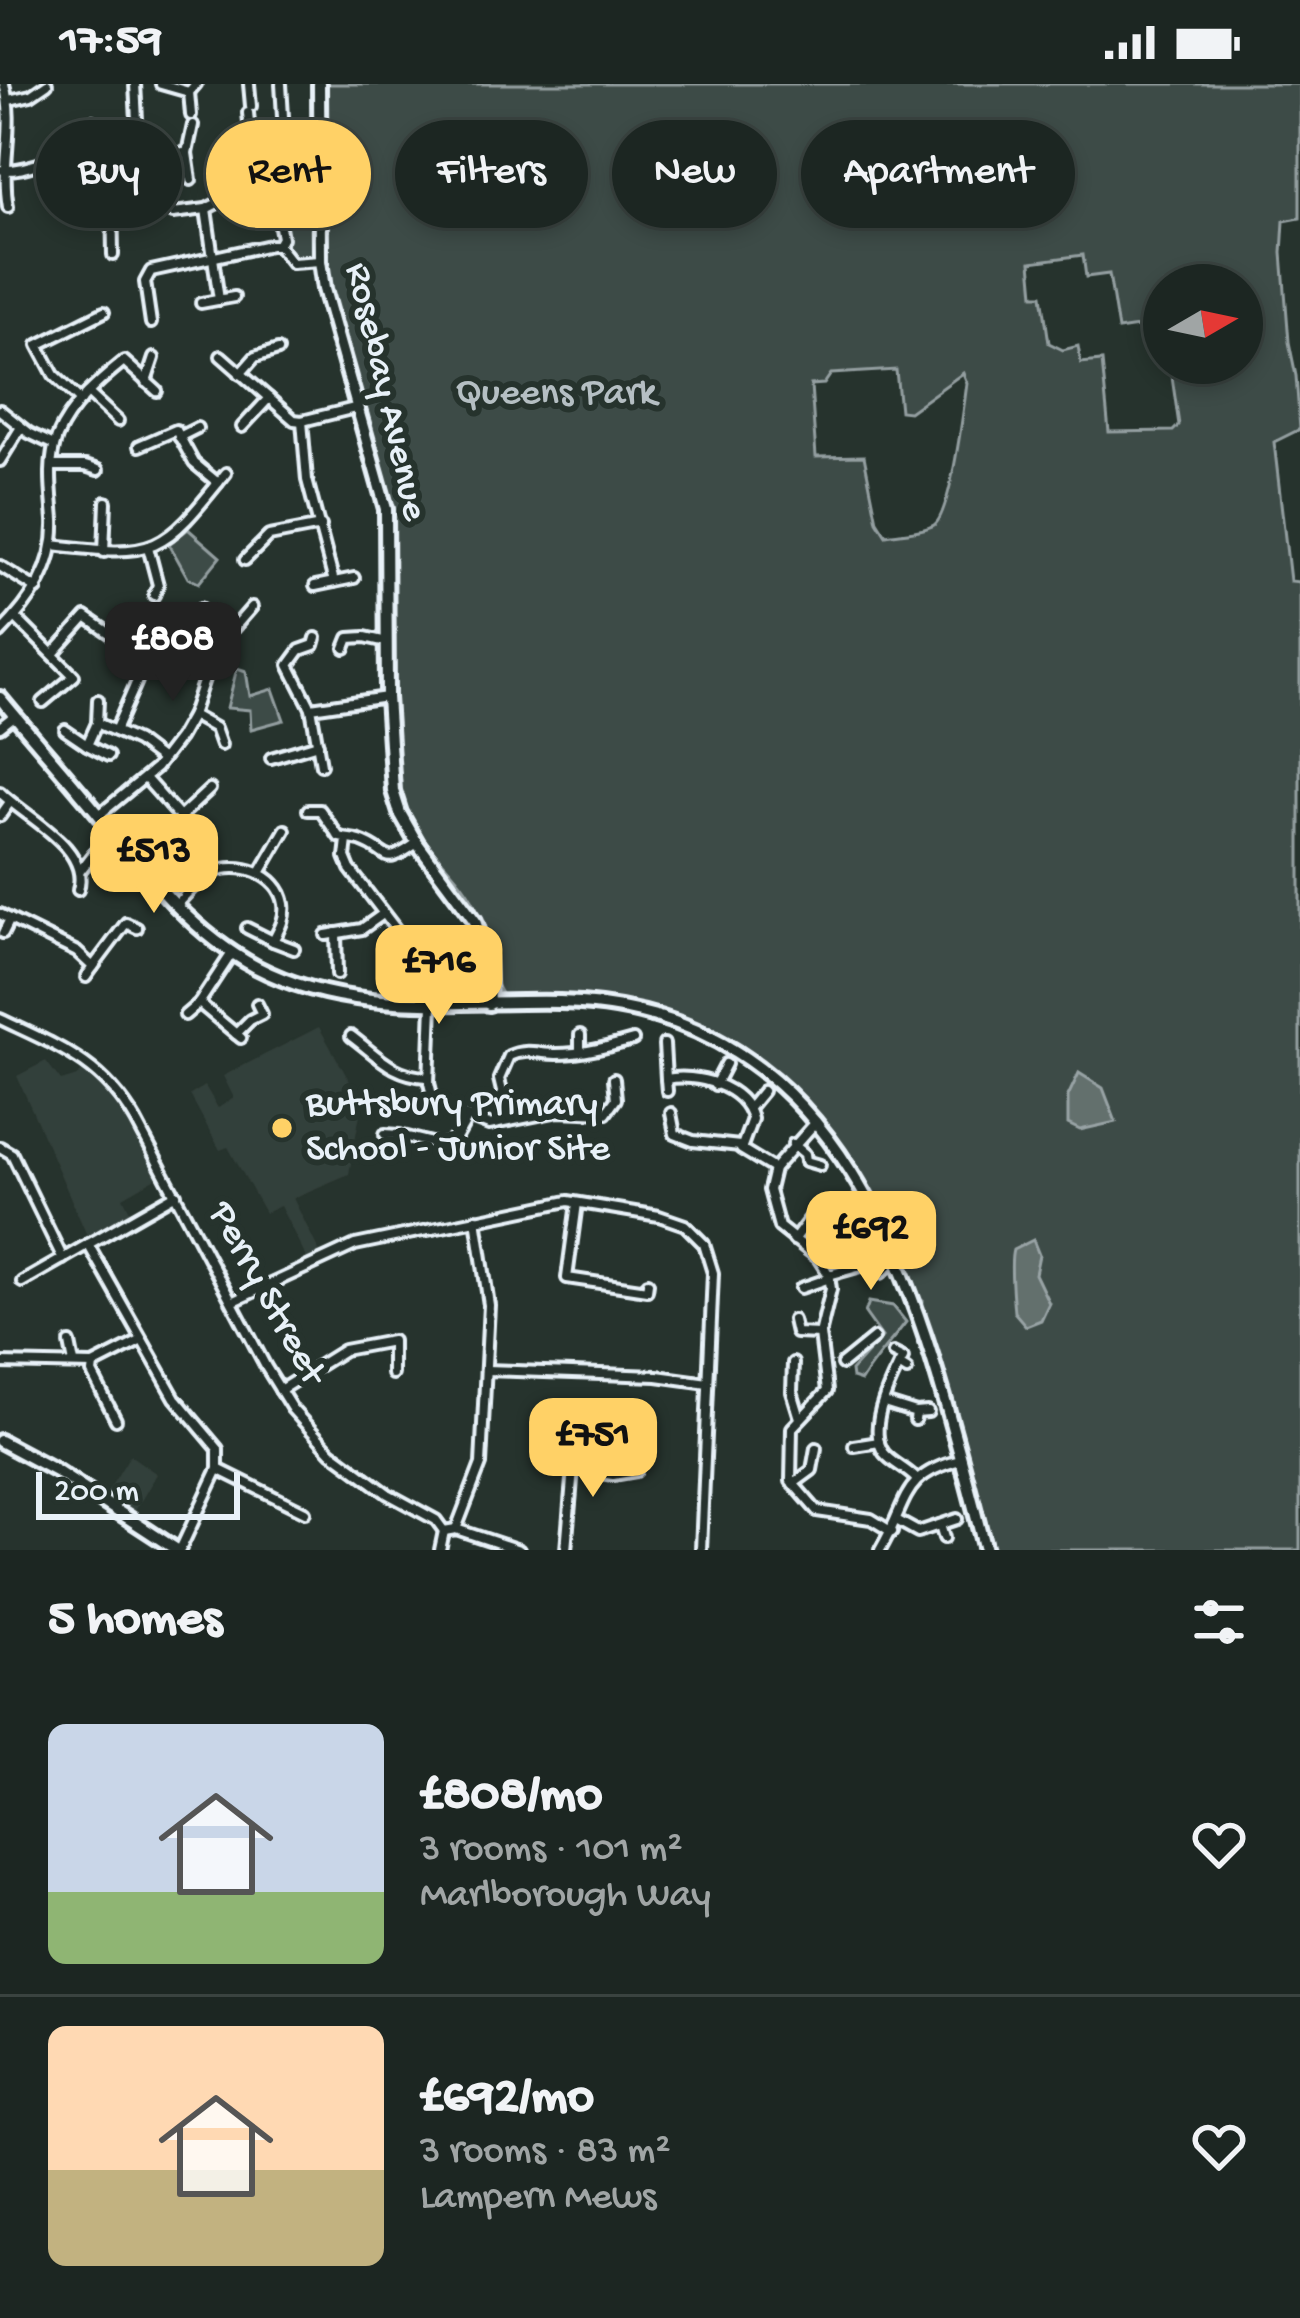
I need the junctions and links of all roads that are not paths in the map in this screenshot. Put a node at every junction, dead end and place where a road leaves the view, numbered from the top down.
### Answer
1 (4, 84) edge
2 (46, 84) edge
3 (135, 84) edge
4 (146, 84) edge
5 (161, 84) edge
6 (196, 84) edge
7 (249, 84) edge
8 (281, 84) edge
9 (319, 84) edge
10 (189, 92) junction
11 (9, 100) junction
12 (134, 120) edge
13 (250, 120) edge
14 (283, 120) edge
15 (320, 120) edge
16 (3, 145) edge
17 (182, 153) edge
18 (187, 153) junction
19 (36, 164) edge
20 (3, 170) edge
21 (191, 180) dead end
22 (2, 183) edge
23 (8, 207) dead end
24 (206, 209) edge
25 (182, 212) edge
26 (112, 228) edge
27 (209, 228) edge
28 (280, 228) edge
29 (320, 228) edge
30 (278, 245) junction
31 (113, 255) dead end
32 (214, 257) junction
33 (320, 261) junction
34 (234, 297) dead end
35 (219, 300) junction
36 (201, 303) dead end
37 (104, 312) dead end
38 (151, 323) dead end
39 (278, 350) dead end
40 (220, 356) dead end
41 (154, 358) dead end
42 (240, 374) junction
43 (146, 382) junction
44 (157, 392) dead end
45 (84, 397) junction
46 (269, 398) junction
47 (355, 408) junction
48 (0, 410) edge
49 (118, 421) dead end
50 (302, 421) junction
51 (21, 427) junction
52 (242, 427) dead end
53 (197, 428) dead end
54 (179, 437) junction
55 (55, 445) junction
56 (139, 446) dead end
57 (0, 461) edge
58 (52, 466) junction
59 (98, 470) dead end
60 (226, 473) dead end
61 (218, 483) junction
62 (106, 502) dead end
63 (321, 526) junction
64 (53, 545) junction
65 (148, 547) junction
66 (104, 552) junction
67 (245, 560) dead end
68 (0, 566) edge
69 (353, 578) dead end
70 (334, 582) junction
71 (315, 586) dead end
72 (37, 589) junction
73 (154, 595) dead end
74 (252, 607) dead end
75 (201, 608) dead end
76 (16, 618) junction
77 (128, 623) dead end
78 (0, 633) edge
79 (202, 634) junction
80 (316, 638) dead end
81 (387, 642) junction
82 (149, 647) dead end
83 (217, 647) junction
84 (345, 648) dead end
85 (53, 654) junction
86 (137, 680) dead end
87 (387, 697) junction
88 (0, 698) edge
89 (98, 700) dead end
90 (43, 702) dead end
91 (311, 708) junction
92 (192, 715) junction
93 (14, 716) junction
94 (97, 724) junction
95 (0, 727) edge
96 (65, 730) dead end
97 (115, 731) junction
98 (318, 744) junction
99 (87, 745) junction
100 (221, 745) dead end
101 (108, 756) dead end
102 (271, 758) dead end
103 (162, 760) junction
104 (321, 765) dead end
105 (145, 778) junction
106 (210, 789) dead end
107 (0, 791) edge
108 (10, 802) junction
109 (308, 810) dead end
110 (99, 815) junction
111 (0, 817) edge
112 (285, 830) dead end
113 (347, 840) junction
114 (417, 842) junction
115 (98, 849) dead end
116 (80, 872) junction
117 (260, 873) junction
118 (78, 890) dead end
119 (176, 905) junction
120 (131, 912) dead end
121 (383, 914) junction
122 (5, 916) edge
123 (126, 922) junction
124 (137, 928) dead end
125 (247, 928) dead end
126 (3, 933) edge
127 (273, 941) junction
128 (294, 949) dead end
129 (232, 953) junction
130 (93, 967) junction
131 (337, 974) dead end
132 (418, 975) dead end
133 (86, 977) dead end
134 (200, 1003) junction
135 (257, 1004) dead end
136 (432, 1004) junction
137 (489, 1004) junction
138 (185, 1015) dead end
139 (0, 1019) edge
140 (580, 1034) dead end
141 (351, 1036) dead end
142 (633, 1040) dead end
143 (664, 1044) dead end
144 (580, 1050) junction
145 (726, 1064) dead end
146 (428, 1077) junction
147 (614, 1078) dead end
148 (666, 1079) junction
149 (716, 1084) junction
150 (667, 1091) dead end
151 (764, 1091) dead end
152 (749, 1108) junction
153 (671, 1113) dead end
154 (467, 1119) junction
155 (509, 1121) junction
156 (817, 1121) junction
157 (385, 1134) dead end
158 (793, 1144) junction
159 (740, 1146) junction
160 (0, 1147) edge
161 (820, 1165) dead end
162 (774, 1169) junction
163 (176, 1194) junction
164 (577, 1203) junction
165 (858, 1210) dead end
166 (476, 1219) junction
167 (794, 1240) junction
168 (88, 1244) junction
169 (63, 1259) junction
170 (830, 1277) junction
171 (22, 1282) dead end
172 (888, 1283) dead end
173 (802, 1288) dead end
174 (647, 1290) dead end
175 (234, 1300) junction
176 (793, 1320) dead end
177 (820, 1334) junction
178 (874, 1338) dead end
179 (142, 1340) junction
180 (70, 1342) dead end
181 (893, 1353) dead end
182 (0, 1363) edge
183 (74, 1363) junction
184 (793, 1363) dead end
185 (93, 1364) junction
186 (842, 1364) dead end
187 (486, 1370) junction
188 (392, 1374) dead end
189 (708, 1383) junction
190 (280, 1390) junction
191 (884, 1403) junction
192 (928, 1412) dead end
193 (800, 1418) junction
194 (116, 1420) dead end
195 (0, 1441) edge
196 (879, 1442) junction
197 (854, 1446) dead end
198 (816, 1448) dead end
199 (961, 1460) junction
200 (554, 1465) dead end
201 (573, 1468) junction
202 (218, 1469) junction
203 (636, 1471) dead end
204 (916, 1479) junction
205 (793, 1484) junction
206 (305, 1512) dead end
207 (957, 1519) dead end
208 (898, 1521) junction
209 (940, 1525) junction
210 (456, 1528) junction
211 (444, 1531) junction
212 (892, 1532) junction
213 (944, 1538) dead end
214 (179, 1550) edge
215 (440, 1550) edge
216 (519, 1550) edge
217 (566, 1550) edge
218 (701, 1550) edge
219 (880, 1550) edge
220 (985, 1550) edge

1 - 11 street
2 - 11 street
3 - 4 street
3 - 12 street
5 - 10 street
6 - 10 street
7 - 13 street
8 - 14 street
9 - 15 street, Rosebay Avenue
10 - 18 street
11 - 16 street
16 - 20 street
17 - 18 street
18 - 21 street
19 - 20 street
20 - 22 street
22 - 23 street
24 - 25 street
26 - 31 street
27 - 32 street
28 - 30 street
29 - 33 street, Rosebay Avenue
30 - 32 street
30 - 33 street
32 - 35 street
32 - 38 street
33 - 47 street, Rosebay Avenue
34 - 35 street
35 - 36 street
37 - 45 street
39 - 42 street
40 - 42 street
41 - 43 street
42 - 46 street
43 - 44 street
43 - 45 street
45 - 49 street
45 - 55 street
46 - 50 street
46 - 52 street
47 - 50 street
47 - 81 street, Rosebay Avenue
48 - 51 street
50 - 63 street
51 - 55 street
51 - 57 street
53 - 54 street
54 - 56 street
54 - 61 street
55 - 58 street
58 - 59 street
58 - 64 street
60 - 61 street
61 - 65 street
62 - 66 street
63 - 67 street
63 - 70 street
64 - 66 street
64 - 72 street
65 - 66 street
65 - 73 street
68 - 72 street
69 - 70 street
70 - 71 street
72 - 76 street
74 - 83 street
75 - 79 street
76 - 78 street
76 - 85 street
77 - 85 street
79 - 82 street
79 - 83 street
80 - 91 street
81 - 84 street
81 - 87 street, Rosebay Avenue
83 - 92 street
85 - 90 street
86 - 97 street
87 - 91 street
87 - 114 street, Rosebay Avenue
88 - 93 street
89 - 94 street
91 - 98 street
92 - 100 street
92 - 103 street
93 - 95 street
93 - 110 street
94 - 97 street
94 - 99 street
96 - 99 street
97 - 103 street
98 - 102 street
98 - 104 street
99 - 101 street
103 - 105 street
105 - 106 street
105 - 110 street
107 - 108 street
108 - 111 street
108 - 116 street
109 - 113 street
110 - 119 street
112 - 117 street
113 - 114 street
113 - 121 street
114 - 137 street, Rosebay Avenue
115 - 116 street
116 - 118 street
117 - 119 street
117 - 127 street
119 - 129 street
120 - 123 street
121 - 131 street
121 - 132 street
122 - 126 street
122 - 130 street
123 - 124 street
123 - 130 street
125 - 127 street
127 - 128 street
129 - 134 street
129 - 136 street
130 - 133 street
134 - 135 street
134 - 138 street
136 - 137 street
136 - 146 street
137 - 156 street
139 - 163 street, Perry Street
140 - 144 street
141 - 146 street
142 - 144 street
143 - 148 street
144 - 155 street
145 - 149 street
146 - 154 street
147 - 155 street
148 - 149 street
148 - 150 street
149 - 152 street
151 - 152 street
152 - 159 street
153 - 159 street
154 - 155 street
154 - 157 street
156 - 158 street
156 - 199 street
158 - 161 street
158 - 162 street
159 - 162 street
160 - 169 street
162 - 167 street
163 - 168 street
163 - 175 street, Perry Street
164 - 166 street
164 - 174 street
164 - 189 street
165 - 167 street
166 - 175 street
166 - 187 street
167 - 170 street
168 - 169 street
168 - 179 street
169 - 171 street
170 - 172 street
170 - 173 street
170 - 177 street
175 - 190 street, Perry Street
176 - 177 street
177 - 193 street
178 - 186 street
179 - 185 street
179 - 202 street
180 - 183 street
181 - 191 street
182 - 183 street
183 - 185 street
184 - 193 street
185 - 194 street
187 - 189 street
187 - 210 street
188 - 190 street
189 - 218 street
190 - 211 street, Perry Street
191 - 192 street
191 - 196 street
193 - 205 street
195 - 214 street
196 - 197 street
196 - 204 street
198 - 205 street
199 - 204 street
199 - 220 street
200 - 201 street
201 - 203 street
201 - 217 street
202 - 206 street
202 - 214 street
204 - 208 street
205 - 212 street
207 - 209 street
208 - 209 street
208 - 212 street
209 - 213 street
210 - 211 street
210 - 216 street
211 - 215 street
212 - 219 street

